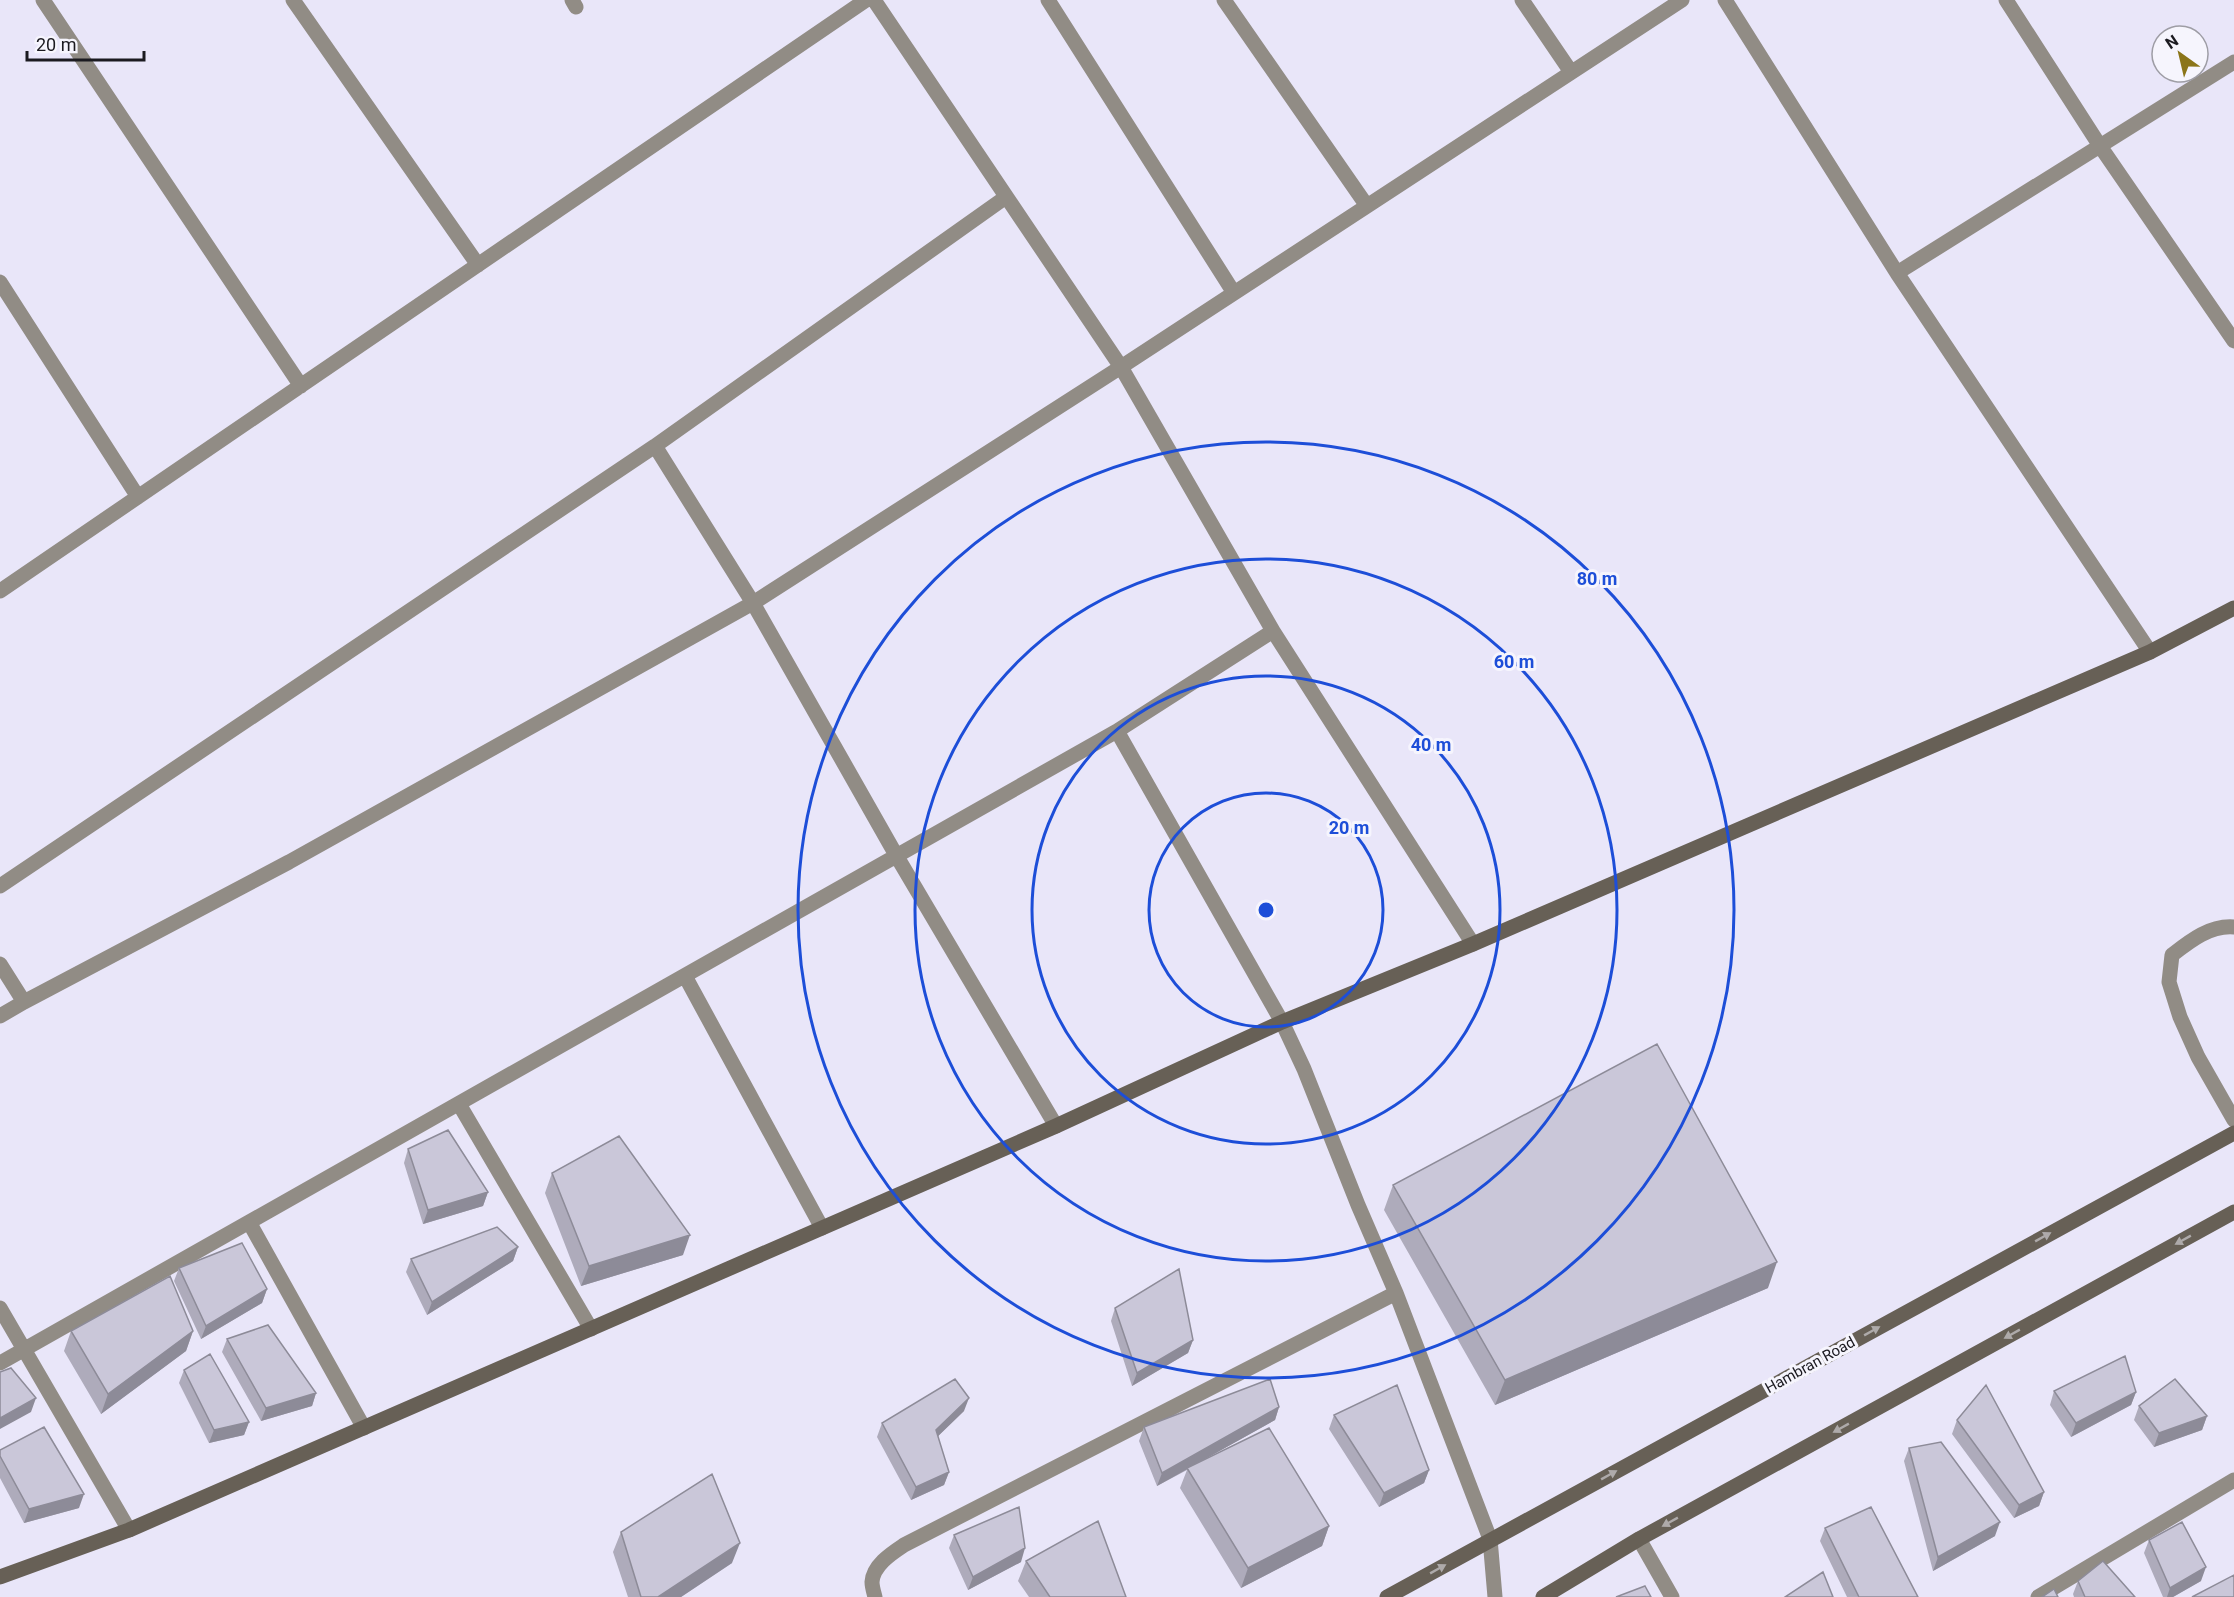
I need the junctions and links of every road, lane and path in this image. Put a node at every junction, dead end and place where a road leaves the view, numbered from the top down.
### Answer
1 (43, 0) edge
2 (292, 0) edge
3 (866, 0) edge
4 (874, 0) edge
5 (1048, 0) edge
6 (1224, 0) edge
7 (1522, 0) edge
8 (1682, 0) edge
9 (1725, 0) edge
10 (2006, 0) edge
11 (2234, 62) edge
12 (1571, 72) junction
13 (2100, 146) junction
14 (1006, 197) junction
15 (1367, 206) junction
16 (478, 266) junction
17 (1897, 273) junction
18 (0, 282) edge
19 (1234, 292) junction
20 (2234, 341) edge
21 (1121, 367) junction
22 (301, 386) junction
23 (655, 446) junction
24 (138, 497) junction
25 (0, 591) edge
26 (753, 603) junction
27 (2234, 608) edge
28 (1274, 631) junction
29 (2150, 652) junction
30 (1117, 731) junction
31 (896, 855) junction
32 (0, 886) edge
33 (2234, 927) edge
34 (1473, 944) junction
35 (0, 963) edge
36 (685, 976) junction
37 (24, 1002) junction
38 (0, 1016) edge
39 (1282, 1022) junction
40 (459, 1104) junction
41 (2234, 1120) edge
42 (1056, 1125) junction
43 (2234, 1133) edge
44 (2234, 1212) edge
45 (249, 1222) junction
46 (822, 1228) junction
47 (1396, 1293) junction
48 (0, 1308) edge
49 (591, 1329) junction
50 (24, 1350) junction
51 (0, 1363) edge
52 (364, 1428) junction
53 (2234, 1480) edge
54 (129, 1530) junction
55 (1490, 1539) junction
56 (1639, 1539) junction
57 (0, 1577) edge
58 (875, 1597) edge
59 (1387, 1597) edge
60 (1495, 1597) edge
61 (1543, 1597) edge
62 (1672, 1597) edge
63 (2038, 1597) edge

1 - 22 street
2 - 16 street
3 - 16 street
4 - 14 street
5 - 19 street
6 - 15 street
7 - 12 street
8 - 12 street
9 - 17 street
10 - 13 street
11 - 13 street
12 - 15 street
13 - 17 street
13 - 20 street
14 - 21 street
14 - 23 street
15 - 19 street
16 - 22 street
17 - 29 street
18 - 24 street
19 - 21 street
21 - 26 street
21 - 28 street
22 - 24 street
23 - 26 street
23 - 32 street
24 - 25 street
26 - 31 street
26 - 37 street
27 - 29 street
28 - 30 street
28 - 34 street
29 - 34 street
30 - 31 street
30 - 39 street
31 - 36 street
31 - 42 street
33 - 41 street
34 - 39 street
35 - 37 street
36 - 40 street
36 - 46 street
37 - 38 street
39 - 42 street
39 - 47 street
40 - 45 street
40 - 49 street
42 - 46 street
55 -> 43 street, Hambran Road
44 -> 56 street
45 - 50 street
45 - 52 street
46 - 49 street
47 - 55 street
47 - 58 street
48 - 50 street
49 - 52 street
50 - 51 street
50 - 54 street
52 - 54 street
53 - 63 street
54 - 57 street
59 -> 55 street, Hambran Road
55 - 60 street
56 - 61 street
56 - 62 street

